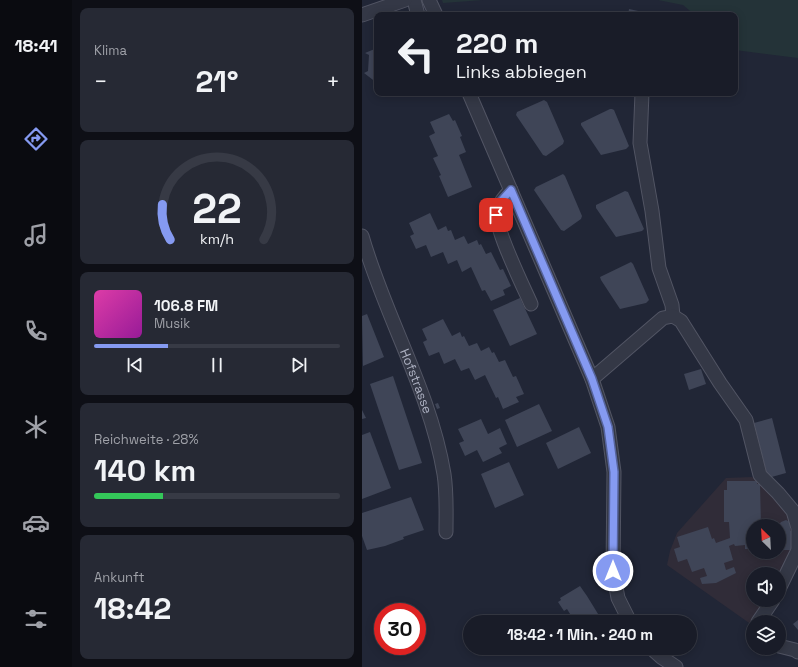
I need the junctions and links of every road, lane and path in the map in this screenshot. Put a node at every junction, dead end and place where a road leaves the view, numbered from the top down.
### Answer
1 (405, 0) edge
2 (414, 0) edge
3 (429, 0) edge
4 (417, 12) edge
5 (435, 12) edge
6 (362, 15) edge
7 (470, 96) edge
8 (642, 96) edge
9 (511, 190) junction
10 (362, 236) edge
11 (531, 304) dead end
12 (672, 316) junction
13 (592, 379) junction
14 (446, 532) dead end
15 (786, 575) edge
16 (626, 615) edge
17 (786, 648) edge
18 (798, 652) edge
19 (659, 655) edge
20 (676, 667) edge

1 - 6 street
2 - 4 street
3 - 5 street
7 - 9 street
8 - 12 street
9 - 11 street
9 - 13 street
10 - 14 street, Hofstrasse
12 - 13 street
12 - 15 street
13 - 16 street
17 - 18 street
19 - 20 street

